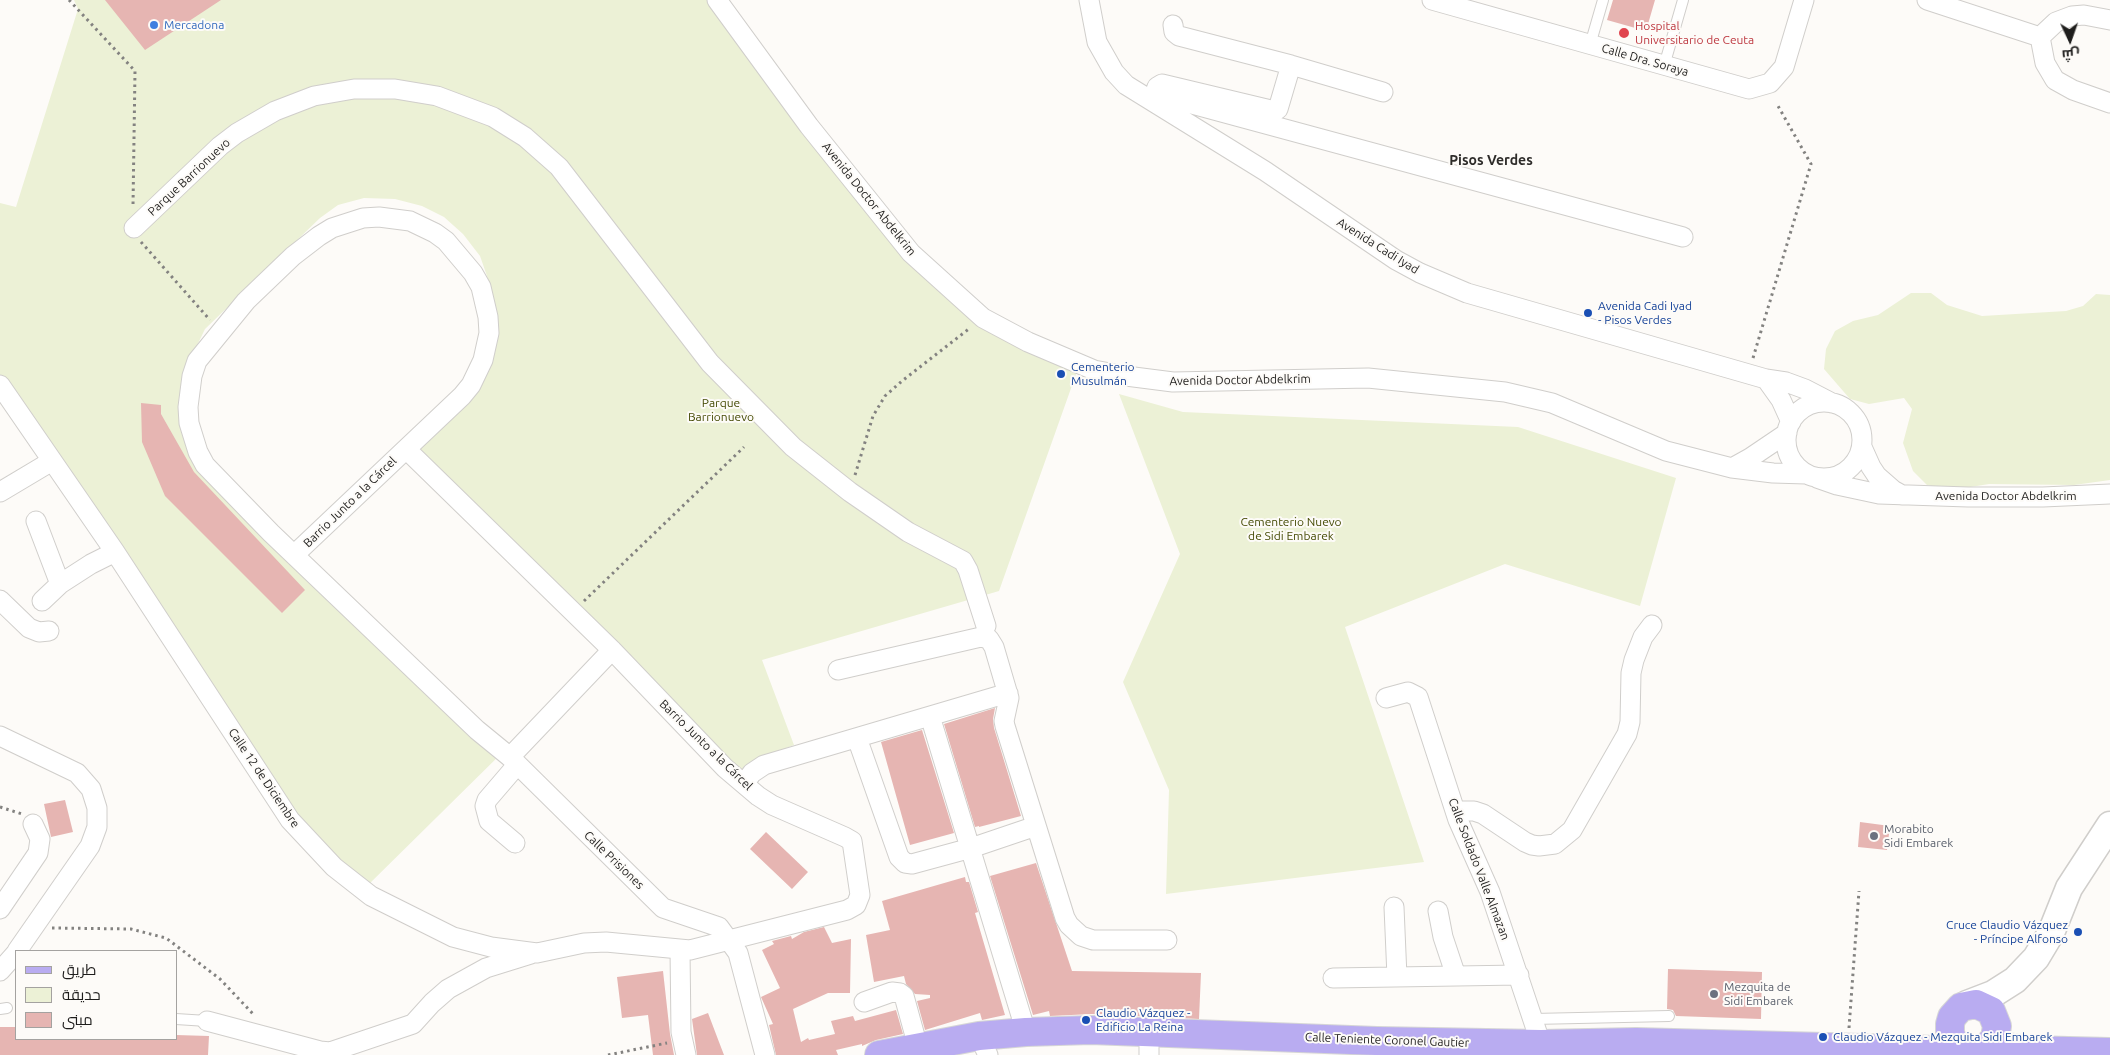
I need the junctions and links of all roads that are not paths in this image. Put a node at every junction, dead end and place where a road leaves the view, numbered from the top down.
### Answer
1 (717, 0) edge
2 (1089, 0) edge
3 (1095, 0) edge
4 (1432, 0) edge
5 (1603, 0) edge
6 (1683, 0) edge
7 (1804, 0) edge
8 (1927, 0) edge
9 (2084, 8) edge
10 (2110, 20) edge
11 (1172, 25) dead end
12 (2040, 37) junction
13 (1097, 42) junction
14 (1590, 45) junction
15 (1291, 65) junction
16 (1664, 66) junction
17 (1383, 92) dead end
18 (2110, 103) edge
19 (134, 228) road end
20 (1684, 237) dead end
21 (1757, 376) junction
22 (0, 385) edge
23 (1832, 403) junction
24 (1789, 427) junction
25 (1862, 447) junction
26 (406, 449) junction
27 (52, 461) junction
28 (1732, 468) junction
29 (1812, 476) junction
30 (0, 492) edge
31 (2110, 494) edge
32 (1903, 495) junction
33 (36, 521) dead end
34 (115, 552) junction
35 (294, 555) junction
36 (60, 584) junction
37 (0, 600) edge
38 (42, 601) dead end
39 (1652, 625) dead end
40 (986, 626) dead end
41 (49, 631) dead end
42 (612, 650) junction
43 (838, 670) dead end
44 (1008, 694) junction
45 (1386, 698) dead end
46 (930, 716) junction
47 (0, 736) edge
48 (857, 738) junction
49 (513, 761) junction
50 (744, 784) junction
51 (1455, 811) junction
52 (33, 824) dead end
53 (2110, 825) edge
54 (1036, 826) junction
55 (515, 843) dead end
56 (970, 848) junction
57 (1394, 907) dead end
58 (0, 909) edge
59 (1438, 911) dead end
60 (1166, 940) dead end
61 (731, 941) junction
62 (18, 950) edge
63 (680, 950) junction
64 (537, 953) junction
65 (15, 954) edge
66 (0, 971) edge
67 (1519, 975) junction
68 (1456, 976) junction
69 (1397, 977) junction
70 (1333, 978) dead end
71 (2015, 980) junction
72 (864, 1002) dead end
73 (1958, 1014) junction
74 (1669, 1016) dead end
75 (178, 1019) edge
76 (207, 1021) joint
77 (1537, 1031) junction
78 (1026, 1032) junction
79 (1987, 1036) junction
80 (1149, 1043) edge
81 (984, 1046) edge
82 (684, 1047) edge
83 (926, 1049) edge
84 (1636, 1049) edge
85 (1738, 1050) edge
86 (1897, 1050) junction
87 (2110, 1052) edge
88 (2068, 1053) edge
89 (765, 1055) edge
90 (879, 1055) edge

1 - 28 street, Avenida Doctor Abdelkrim
2 - 13 street, Avenida Cadi Iyad
3 - 13 street, Avenida Cadi Iyad
4 - 14 street, Calle Dra. Soraya
5 - 14 lane
6 - 16 lane
7 - 16 street, Calle Dra. Soraya
8 - 12 street
9 - 10 street
9 - 12 street
11 - 15 street
12 - 18 street
13 - 21 street, Avenida Cadi Iyad
14 - 16 street, Calle Dra. Soraya
15 - 17 street
15 - 20 street
19 - 40 street, Parque Barrionuevo
21 - 23 street, Avenida Cadi Iyad
21 - 24 street
22 - 27 street, Calle 12 de Diciembre
23 - 24 street
23 - 25 street
24 - 28 street
24 - 29 street
25 - 29 street
25 - 32 street
26 - 35 street, Barrio Junto a la Cárcel
26 - 35 street, Barrio Junto a la Cárcel
26 - 42 street, Barrio Junto a la Cárcel
27 - 30 street
27 - 34 street, Calle 12 de Diciembre
28 - 29 street, Avenida Doctor Abdelkrim
29 - 32 street, Avenida Doctor Abdelkrim
31 - 32 street, Avenida Doctor Abdelkrim
33 - 36 street
34 - 36 street
34 - 64 street, Calle 12 de Diciembre
35 - 49 street, Barrio Junto a la Cárcel
36 - 38 street
37 - 41 street
39 - 51 street
42 - 49 street
42 - 50 street, Barrio Junto a la Cárcel
43 - 44 street
44 - 46 street
44 - 54 street
45 - 51 street, Calle Soldado Valle Almazan
46 - 48 street
46 - 56 street
47 - 62 street
48 - 50 street
48 - 56 street
49 - 55 street
49 - 61 street, Calle Prisiones
50 - 61 street, Barrio Junto a la Cárcel
51 - 67 street, Calle Soldado Valle Almazan
52 - 58 street
53 - 71 street
54 - 56 street
54 - 60 street
56 - 78 street
57 - 69 street
59 - 68 street
61 - 63 street, Calle 12 de Diciembre
61 - 89 street
63 - 64 street, Calle 12 de Diciembre
63 - 82 street
64 - 76 street
65 - 66 street
67 - 68 street
67 - 77 street, Calle Soldado Valle Almazan
68 - 69 street
69 - 70 street
71 - 73 street
71 - 79 street
72 - 83 street
73 - 79 main road
73 - 79 main road
73 - 86 main road, Calle Teniente Coronel Gautier
74 - 77 lane
75 - 76 lane
77 - 80 main road, Calle Teniente Coronel Gautier
77 - 84 main road, Calle Teniente Coronel Gautier
78 - 80 main road, Calle Teniente Coronel Gautier
78 - 81 main road, Calle Teniente Coronel Gautier
79 - 86 main road, Calle Teniente Coronel Gautier
79 - 88 main road
81 - 83 main road, Calle Teniente Coronel Gautier
83 - 90 main road, Calle Teniente Coronel Gautier
84 - 85 main road, Calle Teniente Coronel Gautier
85 - 86 main road, Calle Teniente Coronel Gautier
87 - 88 main road

